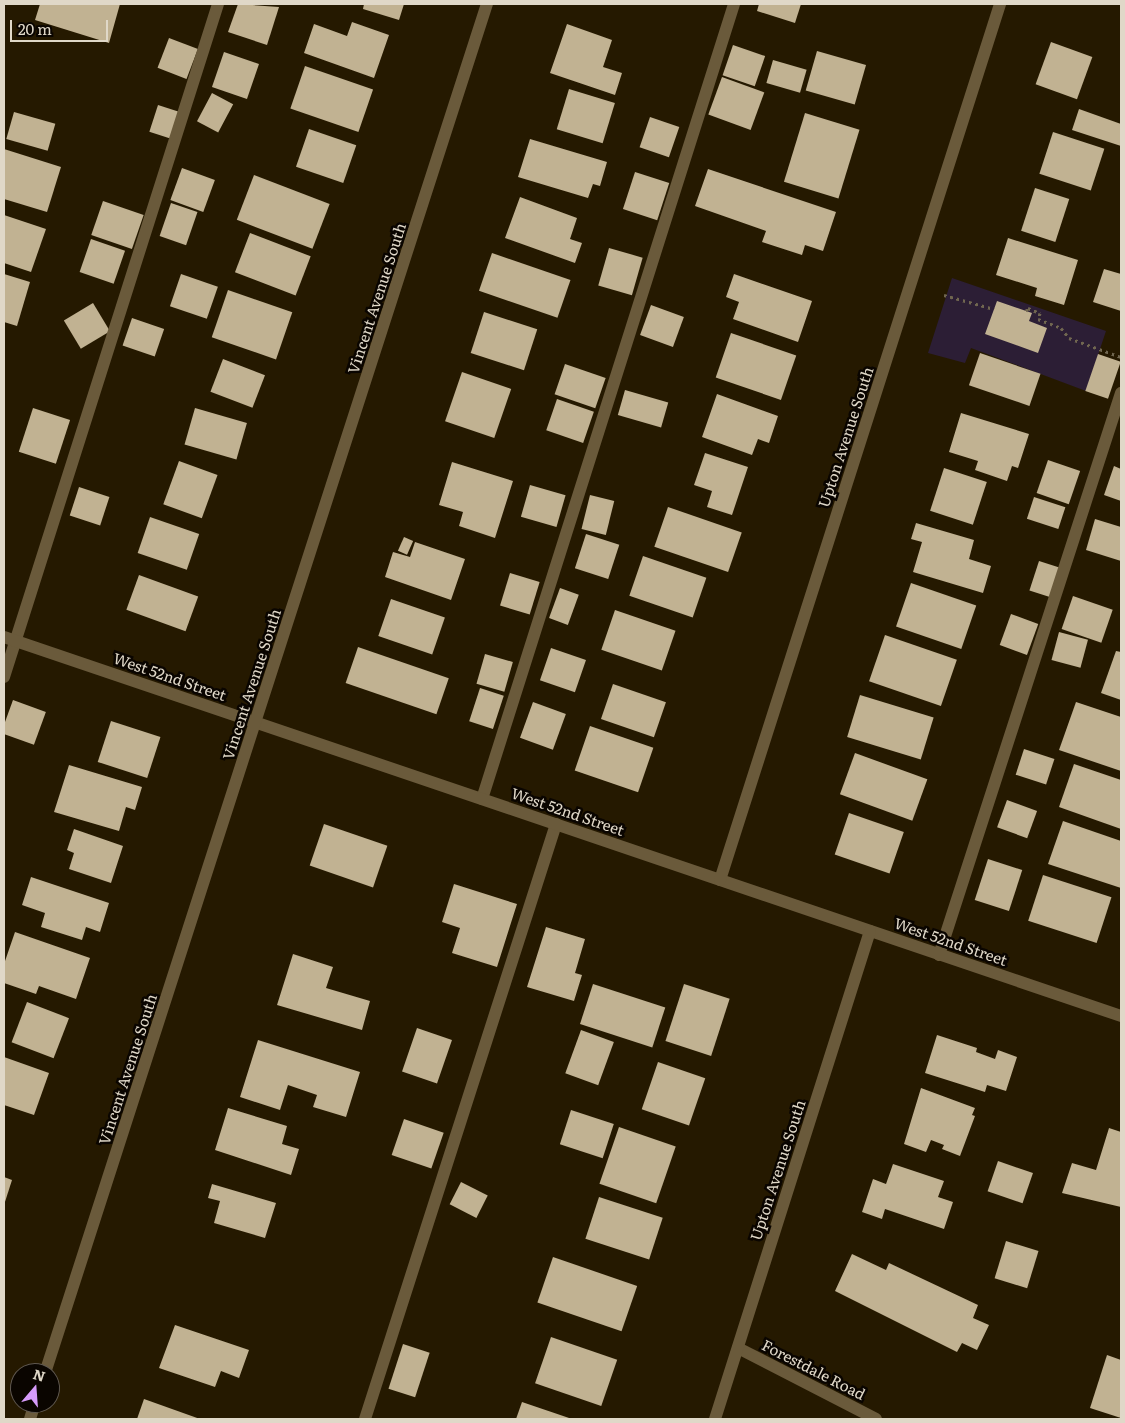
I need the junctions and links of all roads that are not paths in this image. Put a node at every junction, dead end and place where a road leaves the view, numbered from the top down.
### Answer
1 (218, 4) edge
2 (487, 4) edge
3 (734, 4) edge
4 (1000, 4) edge
5 (1121, 393) edge
6 (10, 639) edge
7 (4, 677) edge
8 (256, 723) junction
9 (482, 799) junction
10 (556, 824) junction
11 (720, 880) junction
12 (870, 931) junction
13 (940, 955) junction
14 (1121, 1016) edge
15 (738, 1348) junction
16 (48, 1363) edge
17 (365, 1419) edge
18 (715, 1419) edge
19 (876, 1419) edge

1 - 6 street
2 - 8 street, Vincent Avenue South
3 - 9 street
4 - 11 street, Upton Avenue South
5 - 13 street
6 - 7 street
6 - 8 street, West 52nd Street
8 - 9 street, West 52nd Street
8 - 16 street, Vincent Avenue South
9 - 10 street, West 52nd Street
10 - 11 street, West 52nd Street
10 - 17 street
11 - 12 street, West 52nd Street
12 - 13 street, West 52nd Street
12 - 15 street, Upton Avenue South
13 - 14 street, West 52nd Street
15 - 18 street, Upton Avenue South
15 - 19 street, Forestdale Road

